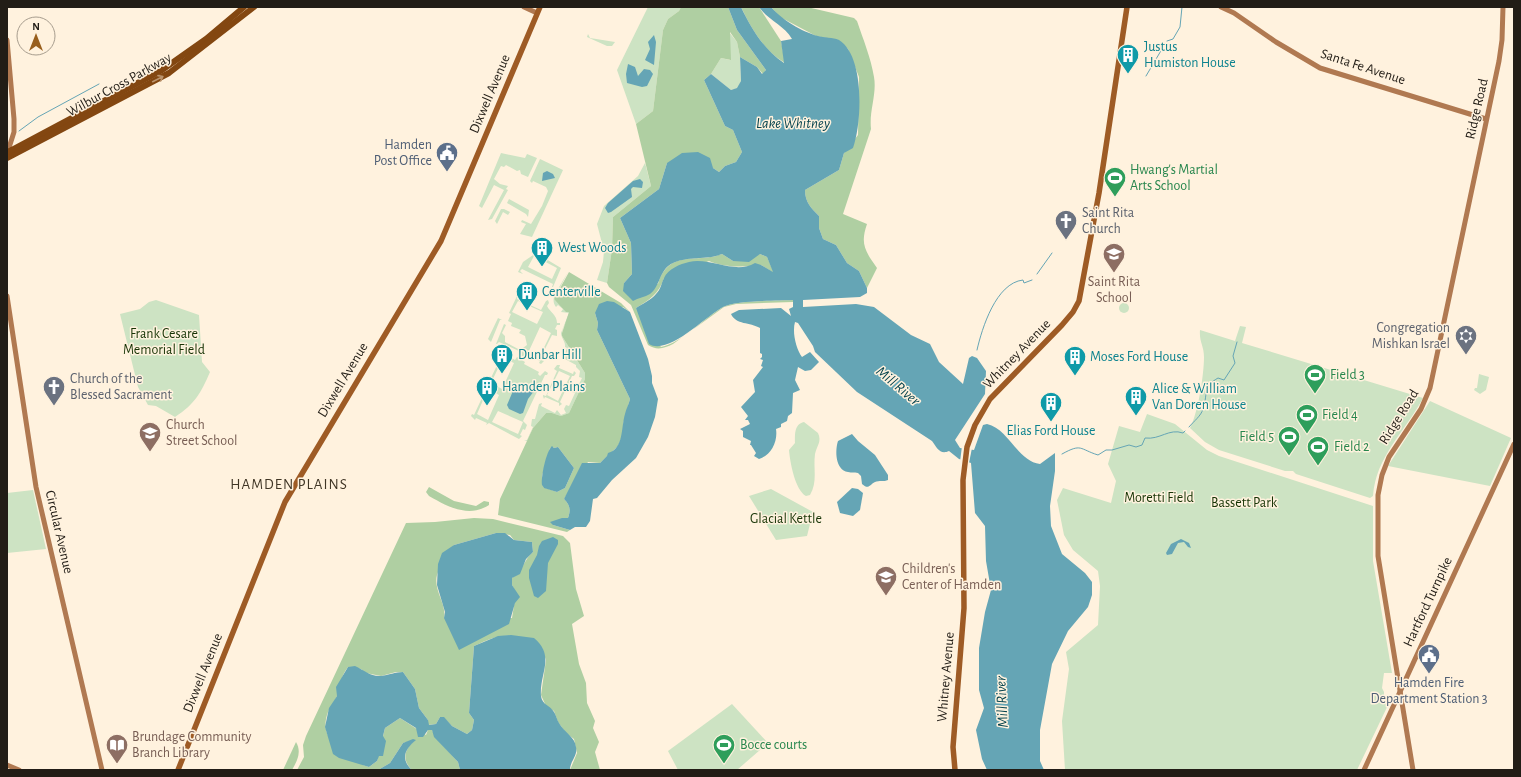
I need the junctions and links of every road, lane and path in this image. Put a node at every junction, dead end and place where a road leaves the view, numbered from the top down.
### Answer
1 (244, 7) edge
2 (254, 7) edge
3 (524, 7) edge
4 (540, 7) edge
5 (1128, 7) edge
6 (1221, 7) edge
7 (1502, 7) edge
8 (537, 13) junction
9 (7, 40) edge
10 (1486, 119) junction
11 (9, 154) edge
12 (7, 296) edge
13 (1514, 444) edge
14 (1401, 692) junction
15 (7, 765) edge
16 (19, 770) edge
17 (102, 770) edge
18 (178, 770) edge
19 (955, 770) edge
20 (1364, 770) edge
21 (1413, 770) edge

1 - 11 highway, Wilbur Cross Parkway
11 -> 2 highway, Wilbur Cross Parkway
3 - 8 main road
4 - 8 main road, Dixwell Avenue
5 - 19 main road, Whitney Avenue
6 - 10 main road, Santa Fe Avenue
7 - 10 main road, Ridge Road
8 - 18 main road, Dixwell Avenue
9 - 11 main road
10 - 14 main road, Ridge Road
12 - 17 main road, Circular Avenue
13 - 14 main road, Hartford Turnpike
14 - 20 main road, Hartford Turnpike
14 - 21 main road, Ridge Road
15 - 16 main road

